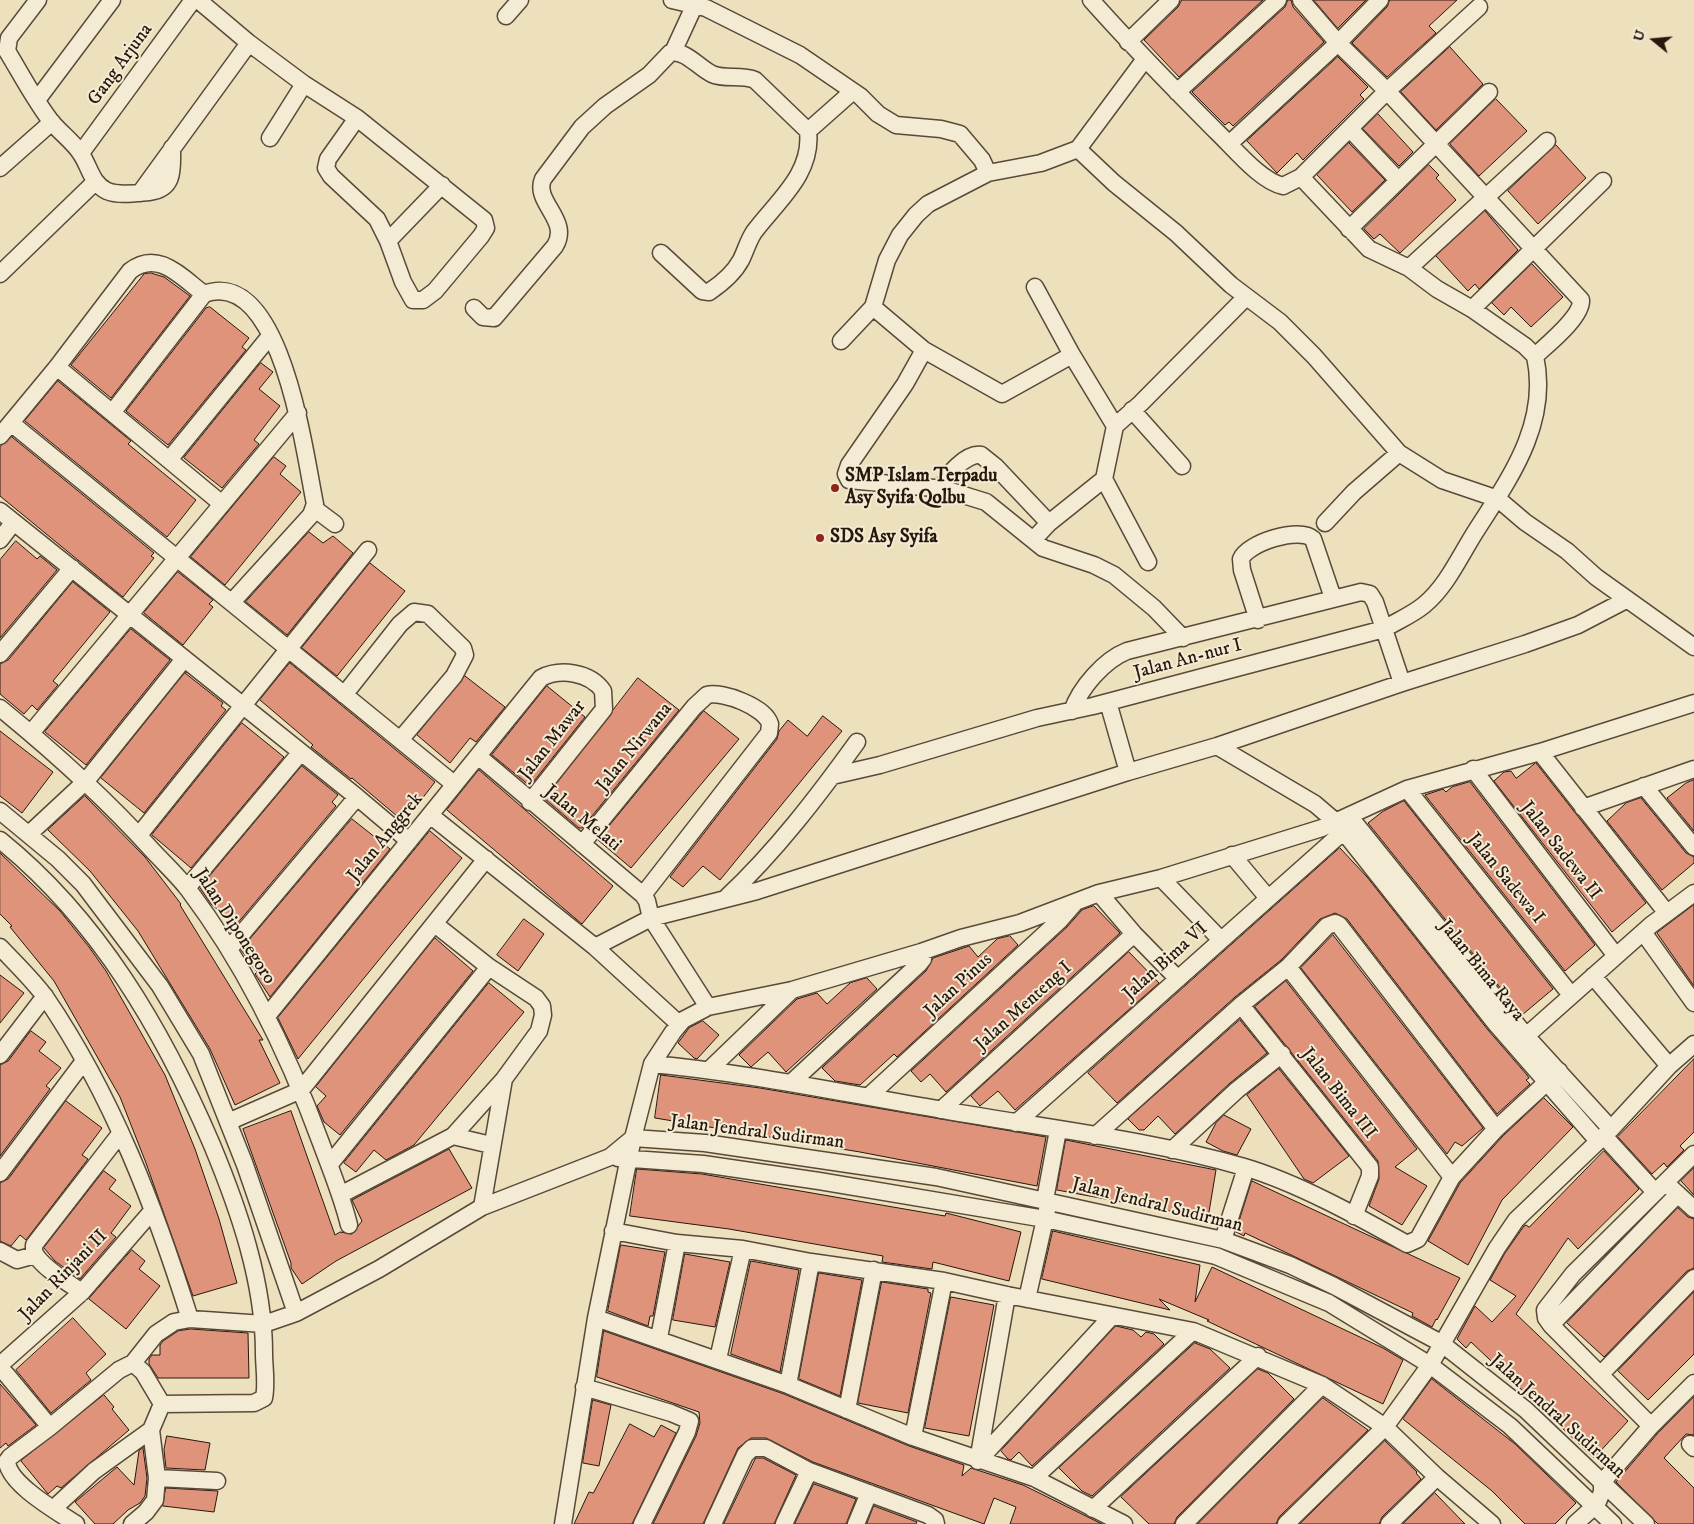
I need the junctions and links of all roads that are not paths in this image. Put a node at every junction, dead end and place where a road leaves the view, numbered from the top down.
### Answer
1 (38, 0) edge
2 (112, 0) edge
3 (192, 0) edge
4 (198, 0) edge
5 (520, 0) edge
6 (672, 0) edge
7 (1091, 0) edge
8 (1171, 0) edge
9 (1278, 0) edge
10 (1301, 0) edge
11 (1380, 0) edge
12 (695, 2) edge
13 (1479, 7) dead end
14 (506, 16) dead end
15 (1128, 42) junction
16 (249, 43) junction
17 (1338, 43) junction
18 (673, 52) junction
19 (1145, 59) junction
20 (304, 84) junction
21 (1387, 91) junction
22 (852, 92) junction
23 (1177, 92) junction
24 (1489, 92) dead end
25 (37, 100) junction
26 (357, 118) junction
27 (52, 122) junction
28 (1351, 130) junction
29 (808, 132) junction
30 (270, 138) dead end
31 (1547, 141) dead end
32 (1229, 144) junction
33 (1437, 145) junction
34 (1078, 149) junction
35 (81, 153) junction
36 (0, 168) edge
37 (988, 174) junction
38 (1301, 178) junction
39 (1398, 180) junction
40 (1603, 181) dead end
41 (95, 182) junction
42 (442, 185) junction
43 (1485, 196) junction
44 (1349, 229) junction
45 (388, 241) junction
46 (1533, 248) junction
47 (661, 253) dead end
48 (1409, 268) junction
49 (0, 274) edge
50 (1035, 287) dead end
51 (204, 294) junction
52 (1246, 297) junction
53 (873, 307) junction
54 (474, 308) dead end
55 (1472, 309) junction
56 (270, 336) junction
57 (841, 341) dead end
58 (924, 350) junction
59 (1072, 354) junction
60 (1534, 356) junction
61 (57, 367) junction
62 (1132, 410) junction
63 (112, 413) junction
64 (298, 413) junction
65 (11, 423) junction
66 (1115, 426) junction
67 (0, 436) edge
68 (1399, 453) junction
69 (169, 460) junction
70 (1182, 466) dead end
71 (1104, 479) junction
72 (944, 489) junction
73 (1498, 499) junction
74 (222, 504) junction
75 (315, 509) junction
76 (0, 511) edge
77 (13, 522) junction
78 (1049, 523) junction
79 (1325, 523) dead end
80 (335, 524) dead end
81 (0, 540) edge
82 (1033, 540) junction
83 (368, 550) dead end
84 (177, 559) junction
85 (1148, 562) dead end
86 (72, 568) junction
87 (1333, 598) junction
88 (1626, 600) junction
89 (232, 602) junction
90 (131, 615) junction
91 (1258, 620) junction
92 (1384, 629) junction
93 (1183, 638) junction
94 (1694, 647) edge
95 (288, 648) junction
96 (0, 654) edge
97 (184, 659) junction
98 (1402, 683) junction
99 (535, 684) joint
100 (344, 695) junction
101 (1108, 702) junction
102 (1694, 703) edge
103 (242, 705) junction
104 (0, 708) edge
105 (1072, 710) junction
106 (30, 733) junction
107 (400, 740) junction
108 (857, 742) dead end
109 (1217, 746) junction
110 (301, 752) junction
111 (1540, 752) junction
112 (478, 756) junction
113 (1474, 769) junction
114 (1694, 769) edge
115 (1128, 772) junction
116 (832, 776) junction
117 (86, 781) junction
118 (454, 784) junction
119 (1644, 786) junction
120 (1407, 789) junction
121 (356, 797) junction
122 (530, 802) junction
123 (1583, 808) junction
124 (0, 811) edge
125 (430, 815) junction
126 (1343, 823) junction
127 (29, 834) junction
128 (139, 835) junction
129 (0, 840) edge
130 (409, 842) junction
131 (582, 844) junction
132 (1694, 847) edge
133 (1232, 855) junction
134 (486, 859) junction
135 (1161, 878) junction
136 (187, 888) junction
137 (1099, 893) junction
138 (1694, 893) edge
139 (643, 895) junction
140 (726, 898) junction
141 (1268, 898) junction
142 (1074, 902) junction
143 (1666, 912) junction
144 (650, 918) junction
145 (436, 925) junction
146 (1643, 932) junction
147 (1134, 934) junction
148 (1221, 940) junction
149 (595, 946) junction
150 (0, 947) edge
151 (229, 949) junction
152 (921, 952) junction
153 (1616, 956) junction
154 (489, 967) junction
155 (1288, 967) junction
156 (1593, 976) junction
157 (1178, 979) junction
158 (792, 990) junction
159 (1571, 995) junction
160 (44, 996) junction
161 (1694, 1003) edge
162 (1241, 1005) junction
163 (708, 1007) junction
164 (267, 1016) junction
165 (679, 1024) junction
166 (1526, 1036) junction
167 (1694, 1044) edge
168 (1282, 1054) junction
169 (0, 1055) edge
170 (84, 1061) junction
171 (652, 1064) junction
172 (1669, 1066) junction
173 (710, 1069) junction
174 (1553, 1076) junction
175 (504, 1079) junction
176 (792, 1082) junction
177 (301, 1090) junction
178 (868, 1097) junction
179 (941, 1110) junction
180 (228, 1122) junction
181 (1016, 1123) junction
182 (1496, 1129) junction
183 (1058, 1130) junction
184 (120, 1134) junction
185 (453, 1136) junction
186 (1096, 1136) junction
187 (1605, 1136) junction
188 (633, 1138) junction
189 (491, 1145) junction
190 (1172, 1150) junction
191 (1694, 1154) edge
192 (610, 1157) junction
193 (628, 1159) junction
194 (330, 1164) junction
195 (1246, 1168) junction
196 (0, 1172) edge
197 (1452, 1177) junction
198 (936, 1178) junction
199 (1660, 1188) junction
200 (342, 1194) junction
201 (1678, 1194) junction
202 (1047, 1200) junction
203 (933, 1201) junction
204 (482, 1207) junction
205 (1694, 1209) edge
206 (153, 1210) junction
207 (1354, 1216) junction
208 (1045, 1219) junction
209 (348, 1225) dead end
210 (613, 1231) junction
211 (1223, 1240) junction
212 (677, 1243) junction
213 (743, 1249) junction
214 (0, 1251) edge
215 (35, 1255) junction
216 (811, 1262) junction
217 (874, 1270) junction
218 (1694, 1278) edge
219 (944, 1281) junction
220 (82, 1292) junction
221 (1007, 1296) junction
222 (1027, 1300) junction
223 (296, 1312) junction
224 (71, 1316) dead end
225 (1112, 1316) junction
226 (596, 1318) junction
227 (190, 1319) junction
228 (264, 1324) junction
229 (1551, 1325) junction
230 (1193, 1330) junction
231 (659, 1338) junction
232 (1441, 1343) junction
233 (1258, 1356) junction
234 (718, 1359) junction
235 (132, 1363) junction
236 (1430, 1365) junction
237 (2, 1373) edge
238 (1600, 1375) junction
239 (1694, 1383) edge
240 (788, 1385) junction
241 (1322, 1385) junction
242 (584, 1387) junction
243 (162, 1404) junction
244 (847, 1410) junction
245 (1652, 1426) junction
246 (50, 1427) junction
247 (1385, 1427) junction
248 (151, 1430) junction
249 (913, 1437) junction
250 (978, 1461) junction
251 (809, 1471) junction
252 (1437, 1477) junction
253 (157, 1478) junction
254 (1034, 1478) junction
255 (217, 1481) dead end
256 (1602, 1483) junction
257 (869, 1494) junction
258 (1594, 1508) junction
259 (53, 1509) junction
260 (1093, 1509) junction
261 (1487, 1522) edge
262 (76, 1524) edge
263 (132, 1524) edge
264 (563, 1524) edge
265 (642, 1524) edge
266 (713, 1524) edge
267 (784, 1524) edge
268 (856, 1524) edge
269 (936, 1524) edge
270 (1124, 1524) edge
271 (1184, 1524) edge
272 (1286, 1524) edge
273 (1389, 1524) edge
274 (1575, 1524) edge
275 (1613, 1524) edge
276 (1646, 1524) edge

1 - 25 street
2 - 25 street
3 - 35 street, Gang Arjuna
4 - 16 street
5 - 14 street
6 - 12 street
7 - 15 street
8 - 15 street
9 - 23 street
10 - 17 street
11 - 17 street
12 - 18 street
12 - 22 street
13 - 21 street
15 - 19 street
16 - 20 street
16 - 41 street
17 - 21 street
17 - 32 street
18 - 29 street
18 - 54 street
19 - 23 street
19 - 34 street
20 - 26 street
20 - 30 street
21 - 28 street
21 - 33 street
22 - 29 street
22 - 37 street
23 - 32 street
24 - 33 street
25 - 27 street
26 - 42 street
26 - 45 street
27 - 35 street
27 - 36 street
28 - 38 street
28 - 39 street
29 - 47 street
31 - 43 street
32 - 38 street
33 - 39 street
33 - 43 street
34 - 37 street
34 - 52 street
35 - 41 street
37 - 53 street
38 - 44 street
39 - 44 street
40 - 46 street
41 - 49 street
42 - 45 street
42 - 45 street
43 - 46 street
43 - 48 street
44 - 48 street
46 - 55 street
46 - 60 street
48 - 55 street
50 - 59 street
51 - 56 street
51 - 61 street
51 - 63 street
52 - 62 street
52 - 68 street
53 - 57 street
53 - 58 street
55 - 60 street
56 - 64 street
56 - 69 street
58 - 59 street
58 - 72 street
59 - 66 street
60 - 73 street, Jalan An-nur I
61 - 63 street
61 - 65 street
62 - 66 street
62 - 70 street
63 - 69 street
64 - 74 street
64 - 75 street
65 - 67 street
65 - 84 street
66 - 71 street
68 - 73 street
68 - 79 street
69 - 74 street
71 - 78 street
71 - 85 street
72 - 78 street
72 - 82 street
73 - 88 street
73 - 92 street, Jalan An-nur I
74 - 84 street
75 - 80 street
75 - 89 street
76 - 77 street
77 - 81 street
77 - 86 street
78 - 82 street
82 - 93 street
83 - 95 street
84 - 89 street
84 - 90 street
86 - 90 street
86 - 96 street
87 - 91 street
87 - 91 street
87 - 92 street
88 - 94 street
88 - 98 street
89 - 95 street
90 - 97 street
90 - 106 street
91 - 93 street
92 - 98 street
92 - 101 street, Jalan An-nur I
93 - 105 street
95 - 100 street
95 - 103 street
97 - 103 street
97 - 117 street
98 - 109 street
99 - 112 street, Jalan Anggrek
99 - 122 street, Jalan Mawar
100 - 107 street
100 - 107 street
101 - 105 street, Jalan An-nur I
101 - 115 street
102 - 111 street
103 - 110 street
103 - 128 street
104 - 106 street, Jalan Diponegoro
105 - 116 street, Jalan An-nur I
106 - 117 street, Jalan Diponegoro
107 - 118 street
108 - 116 street
109 - 115 street
109 - 126 street
110 - 121 street
110 - 136 street
111 - 113 street
111 - 123 street
112 - 118 street, Jalan Anggrek
112 - 122 street, Jalan Melati
113 - 120 street
113 - 153 street, Jalan Sadewa II
114 - 119 street
115 - 140 street
116 - 140 street
117 - 127 street
117 - 128 street, Jalan Diponegoro
118 - 125 street, Jalan Anggrek
119 - 123 street
119 - 132 street
120 - 126 street
120 - 159 street, Jalan Sadewa I
121 - 130 street
121 - 151 street
122 - 131 street, Jalan Melati
123 - 143 street
124 - 127 street
125 - 130 street, Jalan Anggrek
125 - 134 street
126 - 133 street
126 - 141 street, Jalan Bima VI
126 - 166 street, Jalan Bima Raya
126 - 174 street, Jalan Bima Raya
127 - 180 street
128 - 136 street, Jalan Diponegoro
129 - 228 street
130 - 164 street, Jalan Anggrek
131 - 139 street, Jalan Melati
131 - 139 street, Jalan Nirwana
133 - 135 street
133 - 141 street
134 - 145 street
134 - 149 street
135 - 137 street
135 - 148 street
136 - 151 street, Jalan Diponegoro
137 - 142 street
137 - 147 street
138 - 143 street
139 - 144 street
140 - 144 street
141 - 148 street, Jalan Bima VI
142 - 152 street
142 - 178 street, Jalan Pinus
143 - 146 street
144 - 149 street
144 - 163 street
145 - 154 street
145 - 177 street
146 - 153 street
146 - 161 street
147 - 157 street
147 - 179 street, Jalan Menteng I
148 - 157 street, Jalan Bima VI
149 - 165 street
150 - 160 street
151 - 164 street, Jalan Diponegoro
152 - 158 street
152 - 176 street
153 - 156 street
154 - 175 street
154 - 194 street
155 - 162 street
155 - 182 street
155 - 197 street
156 - 159 street
156 - 172 street
157 - 181 street, Jalan Bima VI
158 - 163 street
158 - 173 street
159 - 166 street
160 - 169 street
160 - 170 street
162 - 168 street, Jalan Bima III
162 - 186 street
163 - 165 street
164 - 177 street, Jalan Diponegoro
165 - 171 street
166 - 174 street, Jalan Bima Raya
167 - 172 street
168 - 190 street
168 - 207 street, Jalan Bima III
170 - 184 street
170 - 196 street
171 - 173 street
171 - 188 street
172 - 187 street
173 - 176 street
174 - 182 street
174 - 187 street, Jalan Bima Raya
175 - 185 street
175 - 189 street
176 - 178 street
177 - 180 street
177 - 194 street, Jalan Diponegoro
178 - 179 street
179 - 181 street
180 - 223 street
181 - 183 street
182 - 197 street
183 - 186 street
183 - 202 street
184 - 206 street
184 - 215 street
185 - 189 street
185 - 200 street
186 - 190 street
187 - 199 street, Jalan Bima Raya
187 - 232 street
188 - 192 street
188 - 193 street
188 - 198 street, Jalan Jendral Sudirman
189 - 204 street
190 - 195 street
191 - 199 street
192 - 193 street, Jalan Jendral Sudirman
192 - 204 street
193 - 203 street, Jalan Jendral Sudirman
193 - 210 street
194 - 200 street, Jalan Diponegoro
195 - 207 street
195 - 211 street
197 - 207 street
198 - 202 street, Jalan Jendral Sudirman
198 - 203 street
199 - 201 street, Jalan Bima Raya
199 - 229 street
200 - 209 street, Jalan Diponegoro
201 - 205 street, Jalan Bima Raya
201 - 229 street
202 - 208 street
202 - 211 street, Jalan Jendral Sudirman
203 - 208 street, Jalan Jendral Sudirman
204 - 223 street
206 - 220 street, Jalan Rinjani II
206 - 227 street
208 - 222 street
208 - 236 street, Jalan Jendral Sudirman
210 - 212 street
210 - 226 street
211 - 232 street, Jalan Jendral Sudirman
212 - 213 street
212 - 231 street
213 - 216 street
213 - 234 street
214 - 215 street
215 - 220 street
216 - 217 street
216 - 240 street
217 - 219 street
217 - 244 street
218 - 238 street
219 - 221 street
219 - 249 street
220 - 237 street, Jalan Rinjani II
221 - 222 street
221 - 250 street
222 - 225 street
223 - 228 street
224 - 237 street
225 - 230 street
225 - 250 street
226 - 231 street
226 - 242 street
227 - 228 street
227 - 235 street
228 - 243 street
229 - 238 street
230 - 233 street
230 - 254 street
231 - 234 street
232 - 236 street
232 - 256 street, Jalan Jendral Sudirman
233 - 241 street
233 - 260 street
234 - 240 street
235 - 243 street
235 - 246 street
236 - 247 street
236 - 258 street, Jalan Jendral Sudirman
237 - 246 street
238 - 245 street
239 - 245 street
240 - 244 street
241 - 247 street
241 - 271 street
242 - 264 street
242 - 265 street
243 - 248 street
244 - 249 street
245 - 256 street
246 - 259 street
247 - 252 street
247 - 272 street
248 - 253 street
248 - 259 street
249 - 250 street
250 - 254 street
251 - 257 street
251 - 266 street
251 - 267 street
252 - 261 street
252 - 273 street
253 - 255 street
253 - 263 street
254 - 260 street
256 - 258 street
256 - 276 street, Jalan Jendral Sudirman
257 - 268 street
257 - 269 street
258 - 274 street
258 - 275 street, Jalan Jendral Sudirman
259 - 262 street
260 - 270 street

